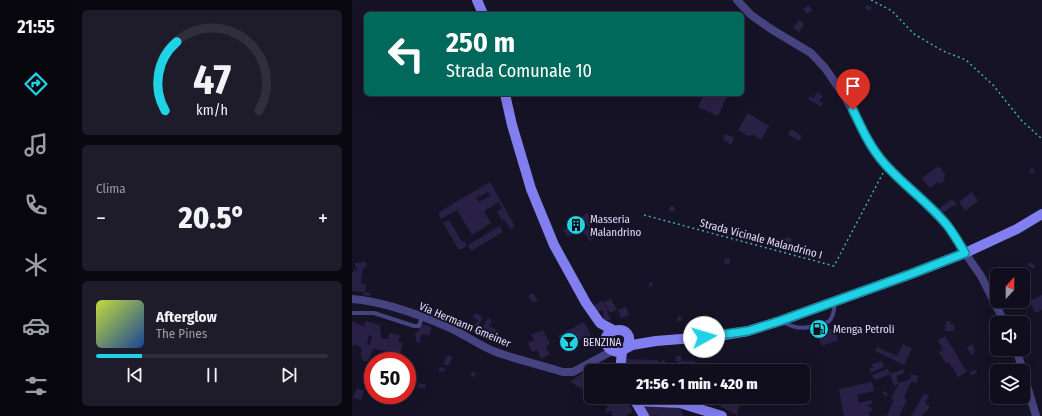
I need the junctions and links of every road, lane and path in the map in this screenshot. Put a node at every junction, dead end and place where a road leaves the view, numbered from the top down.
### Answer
1 (477, 0) edge
2 (737, 0) edge
3 (871, 0) edge
4 (482, 12) edge
5 (505, 96) edge
6 (1042, 138) edge
7 (887, 166) junction
8 (1042, 214) edge
9 (644, 215) dead end
10 (965, 253) junction
11 (352, 299) edge
12 (835, 302) junction
13 (586, 303) junction
14 (352, 313) edge
15 (1002, 316) edge
16 (422, 317) junction
17 (780, 321) junction
18 (613, 330) junction
19 (627, 334) junction
20 (606, 340) junction
21 (656, 340) junction
22 (619, 350) junction
23 (619, 364) edge
24 (1030, 396) edge
25 (637, 404) edge
26 (683, 404) edge
27 (644, 416) edge
28 (722, 416) edge
29 (1036, 416) edge

1 - 4 main road
2 - 7 street
3 - 6 path
5 - 13 main road
7 - 9 path, Strada Vicinale Malandrino I
7 - 10 street
8 - 10 main road
10 - 12 main road
10 - 15 street
11 - 16 street, Via Hermann Gmeiner
12 - 17 main road
12 - 17 lane
13 - 18 main road
13 - 20 main road
14 - 16 lane
16 - 22 street, Via Hermann Gmeiner
17 - 21 main road
18 - 19 main road
18 - 20 main road
19 - 21 main road
19 - 22 main road
20 - 22 main road
21 - 22 main road
22 - 23 main road
24 - 29 street
25 - 27 main road
26 - 28 main road

